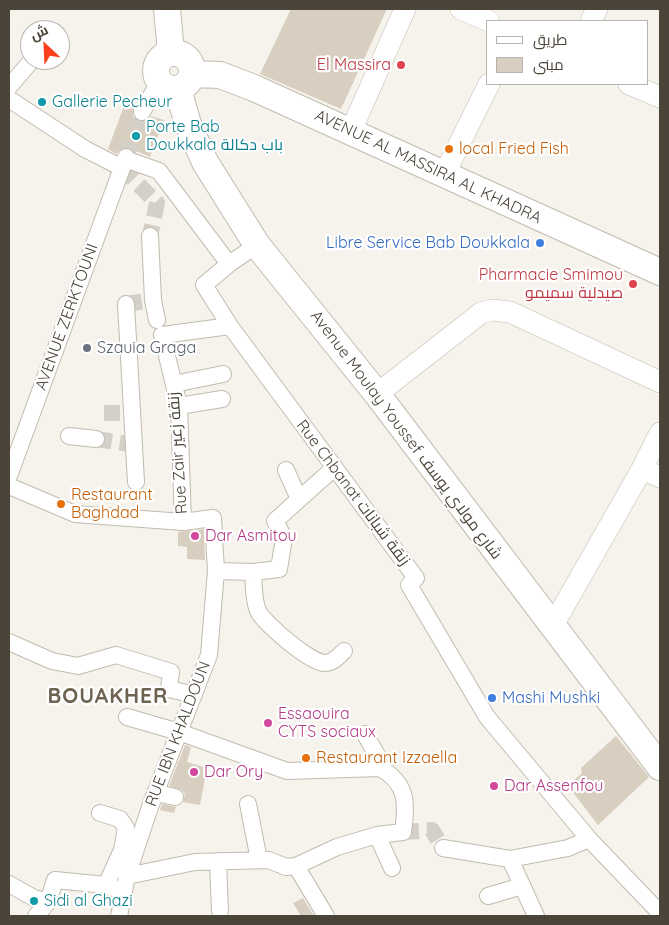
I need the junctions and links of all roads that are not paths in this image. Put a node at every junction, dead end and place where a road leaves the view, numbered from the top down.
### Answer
1 (167, 9) edge
2 (405, 9) edge
3 (461, 9) edge
4 (487, 20) edge
5 (23, 70) edge
6 (176, 82) junction
7 (489, 85) edge
8 (631, 85) edge
9 (9, 87) edge
10 (660, 97) edge
11 (9, 99) edge
12 (142, 112) tunnel mouth
13 (350, 133) junction
14 (124, 162) junction
15 (444, 175) junction
16 (150, 236) tunnel mouth
17 (257, 245) junction
18 (229, 264) junction
19 (660, 272) edge
20 (126, 304) dead end
21 (157, 320) dead end
22 (230, 326) junction
23 (223, 374) dead end
24 (660, 382) edge
25 (174, 384) junction
26 (377, 394) junction
27 (222, 399) dead end
28 (179, 406) junction
29 (660, 433) edge
30 (69, 436) dead end
31 (96, 439) tunnel mouth
32 (334, 468) junction
33 (286, 470) dead end
34 (651, 473) edge
35 (9, 476) edge
36 (136, 482) dead end
37 (9, 486) edge
38 (299, 499) junction
39 (183, 522) junction
40 (216, 571) junction
41 (252, 572) junction
42 (552, 627) junction
43 (9, 642) edge
44 (344, 651) dead end
45 (194, 695) junction
46 (127, 717) dead end
47 (179, 732) junction
48 (365, 734) dead end
49 (660, 767) edge
50 (380, 768) junction
51 (154, 787) junction
52 (175, 797) dead end
53 (248, 804) dead end
54 (100, 813) dead end
55 (376, 834) junction
56 (588, 839) junction
57 (443, 848) tunnel mouth
58 (128, 851) junction
59 (510, 859) junction
60 (259, 860) junction
61 (218, 861) junction
62 (296, 866) junction
63 (392, 868) dead end
64 (9, 884) edge
65 (126, 884) junction
66 (106, 885) junction
67 (522, 886) junction
68 (488, 896) dead end
69 (48, 902) junction
70 (220, 911) dead end
71 (660, 913) edge
72 (36, 916) edge
73 (119, 916) edge
74 (326, 916) edge
75 (536, 916) edge

1 - 6 street, Avenue Moulay Youssef شارع مولاي يوسف
2 - 13 street
3 - 4 street
5 - 9 street
6 - 12 street
6 - 13 street, AVENUE AL MASSIRA AL KHADRA
6 - 17 street, Avenue Moulay Youssef شارع مولاي يوسف
7 - 15 street
8 - 10 street
11 - 14 street
13 - 15 street, AVENUE AL MASSIRA AL KHADRA
14 - 18 street
14 - 35 street, AVENUE ZERKTOUNI
15 - 19 street, AVENUE AL MASSIRA AL KHADRA
16 - 21 street
17 - 18 street
17 - 26 street, Avenue Moulay Youssef شارع مولاي يوسف
18 - 22 street, Rue Chbanat زنقة شبانات
20 - 36 street
22 - 25 street, Rue Zair زنقة زعير
22 - 32 street, Rue Chbanat زنقة شبانات
23 - 25 street
24 - 26 street
25 - 28 street, Rue Zair زنقة زعير
26 - 42 street, Avenue Moulay Youssef شارع مولاي يوسف
27 - 28 street
28 - 39 street, Rue Zair زنقة زعير
29 - 34 street
30 - 31 street
32 - 38 street
32 - 56 street, Rue Chbanat زنقة شبانات
33 - 38 street
34 - 42 street
37 - 39 street
38 - 41 street
39 - 40 street, RUE IBN KHALDOUN
40 - 41 street
40 - 45 street, RUE IBN KHALDOUN
41 - 44 street
42 - 49 street, Avenue Moulay Youssef شارع مولاي يوسف
43 - 45 street
45 - 47 street, RUE IBN KHALDOUN
46 - 47 street
47 - 50 street
47 - 51 street, RUE IBN KHALDOUN
48 - 50 street
50 - 55 street
51 - 52 street
51 - 58 street, RUE IBN KHALDOUN
53 - 60 street
54 - 58 street
55 - 62 street
55 - 63 street
56 - 59 street
56 - 71 street, Rue Chbanat زنقة شبانات
57 - 59 street
58 - 65 street, RUE IBN KHALDOUN
58 - 66 street
59 - 67 street
60 - 61 street
60 - 62 street
61 - 65 street
61 - 70 street
62 - 74 street
64 - 69 street
65 - 66 street
65 - 73 street, RUE IBN KHALDOUN
66 - 69 street
67 - 68 street
67 - 75 street
69 - 72 street

